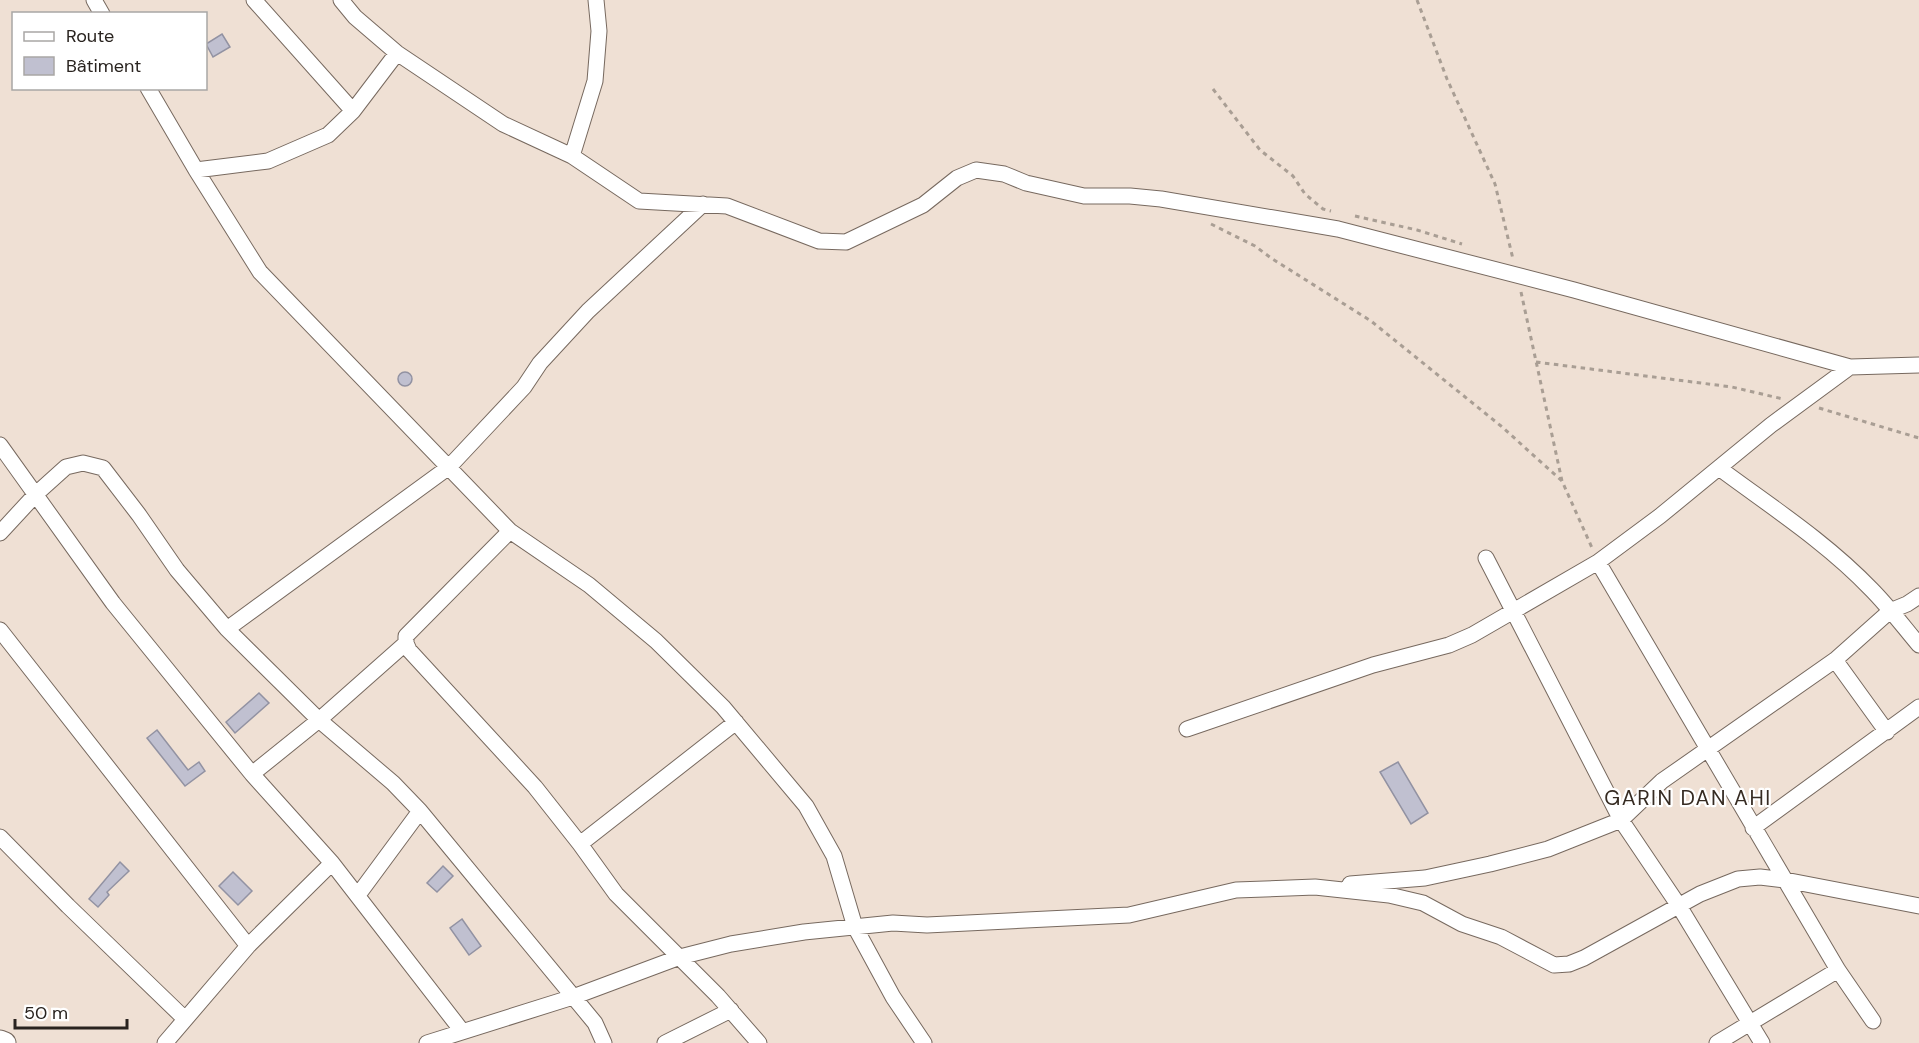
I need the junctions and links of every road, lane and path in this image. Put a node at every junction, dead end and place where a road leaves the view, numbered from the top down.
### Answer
1 (254, 0) edge
2 (341, 0) edge
3 (596, 0) edge
4 (398, 53) junction
5 (1213, 89) dead end
6 (149, 90) edge
7 (353, 111) junction
8 (572, 156) junction
9 (196, 170) junction
10 (703, 204) junction
11 (1333, 212) dead end
12 (1354, 216) dead end
13 (1203, 220) dead end
14 (1470, 247) dead end
15 (1503, 257) dead end
16 (1513, 260) dead end
17 (1536, 362) dead end
18 (1919, 365) edge
19 (1850, 367) junction
20 (1801, 403) junction
21 (1919, 438) edge
22 (0, 445) edge
23 (449, 467) junction
24 (1719, 468) junction
25 (1562, 481) dead end
26 (36, 494) junction
27 (510, 531) junction
28 (0, 533) edge
29 (1486, 558) dead end
30 (1598, 562) junction
31 (1919, 596) edge
32 (1890, 611) junction
33 (1513, 612) junction
34 (226, 629) junction
35 (0, 630) edge
36 (406, 643) junction
37 (1919, 645) edge
38 (1834, 660) junction
39 (1919, 707) edge
40 (319, 720) junction
41 (736, 722) junction
42 (1187, 729) dead end
43 (1887, 732) junction
44 (1707, 748) junction
45 (252, 774) junction
46 (420, 812) junction
47 (1621, 820) junction
48 (1753, 828) junction
49 (0, 837) edge
50 (580, 844) junction
51 (332, 863) junction
52 (1785, 880) junction
53 (1314, 887) junction
54 (358, 895) junction
55 (1679, 906) junction
56 (1919, 906) edge
57 (855, 927) junction
58 (248, 946) junction
59 (680, 957) junction
60 (1838, 970) junction
61 (573, 997) junction
62 (730, 1010) junction
63 (185, 1019) junction
64 (1873, 1021) dead end
65 (1750, 1022) junction
66 (462, 1031) junction
67 (0, 1041) edge
68 (6, 1043) edge
69 (165, 1043) edge
70 (427, 1043) edge
71 (604, 1043) edge
72 (665, 1043) edge
73 (759, 1043) edge
74 (924, 1043) edge
75 (1717, 1043) edge
76 (1761, 1043) edge

1 - 7 street
2 - 4 street
3 - 8 street
4 - 7 street
4 - 8 street
5 - 11 path
6 - 9 street
7 - 9 street
8 - 10 street
9 - 23 street
10 - 19 street
10 - 23 street
12 - 14 path
13 - 25 path
15 - 16 path
17 - 20 path
18 - 19 street
19 - 20 street
20 - 21 path
20 - 24 street
22 - 26 street
23 - 27 street
23 - 34 street
24 - 30 street
24 - 32 street
26 - 28 street
26 - 34 street
26 - 45 street
27 - 36 street
27 - 41 street
29 - 33 street
30 - 33 street
30 - 44 street
31 - 32 street
32 - 37 street
32 - 38 street
33 - 42 street
33 - 47 street
34 - 40 street
35 - 58 street
36 - 40 street
36 - 50 street
38 - 43 street
38 - 44 street
39 - 43 street
40 - 45 street
40 - 46 street
41 - 50 street
41 - 57 street
43 - 48 street
44 - 47 street
44 - 48 street
45 - 51 street
46 - 54 street
46 - 61 street
47 - 53 street
47 - 55 street
48 - 52 street
49 - 63 street
50 - 59 street
51 - 54 street
51 - 58 street
52 - 55 street
52 - 56 street
52 - 60 street
53 - 55 street
53 - 57 street
54 - 66 street
55 - 65 street
57 - 59 street
57 - 74 street
58 - 63 street
59 - 61 street
59 - 62 street
60 - 64 street
60 - 65 street
61 - 66 street
61 - 71 street
62 - 72 street
62 - 73 street
63 - 69 street
65 - 75 street
65 - 76 street
66 - 70 street
67 - 68 highway

